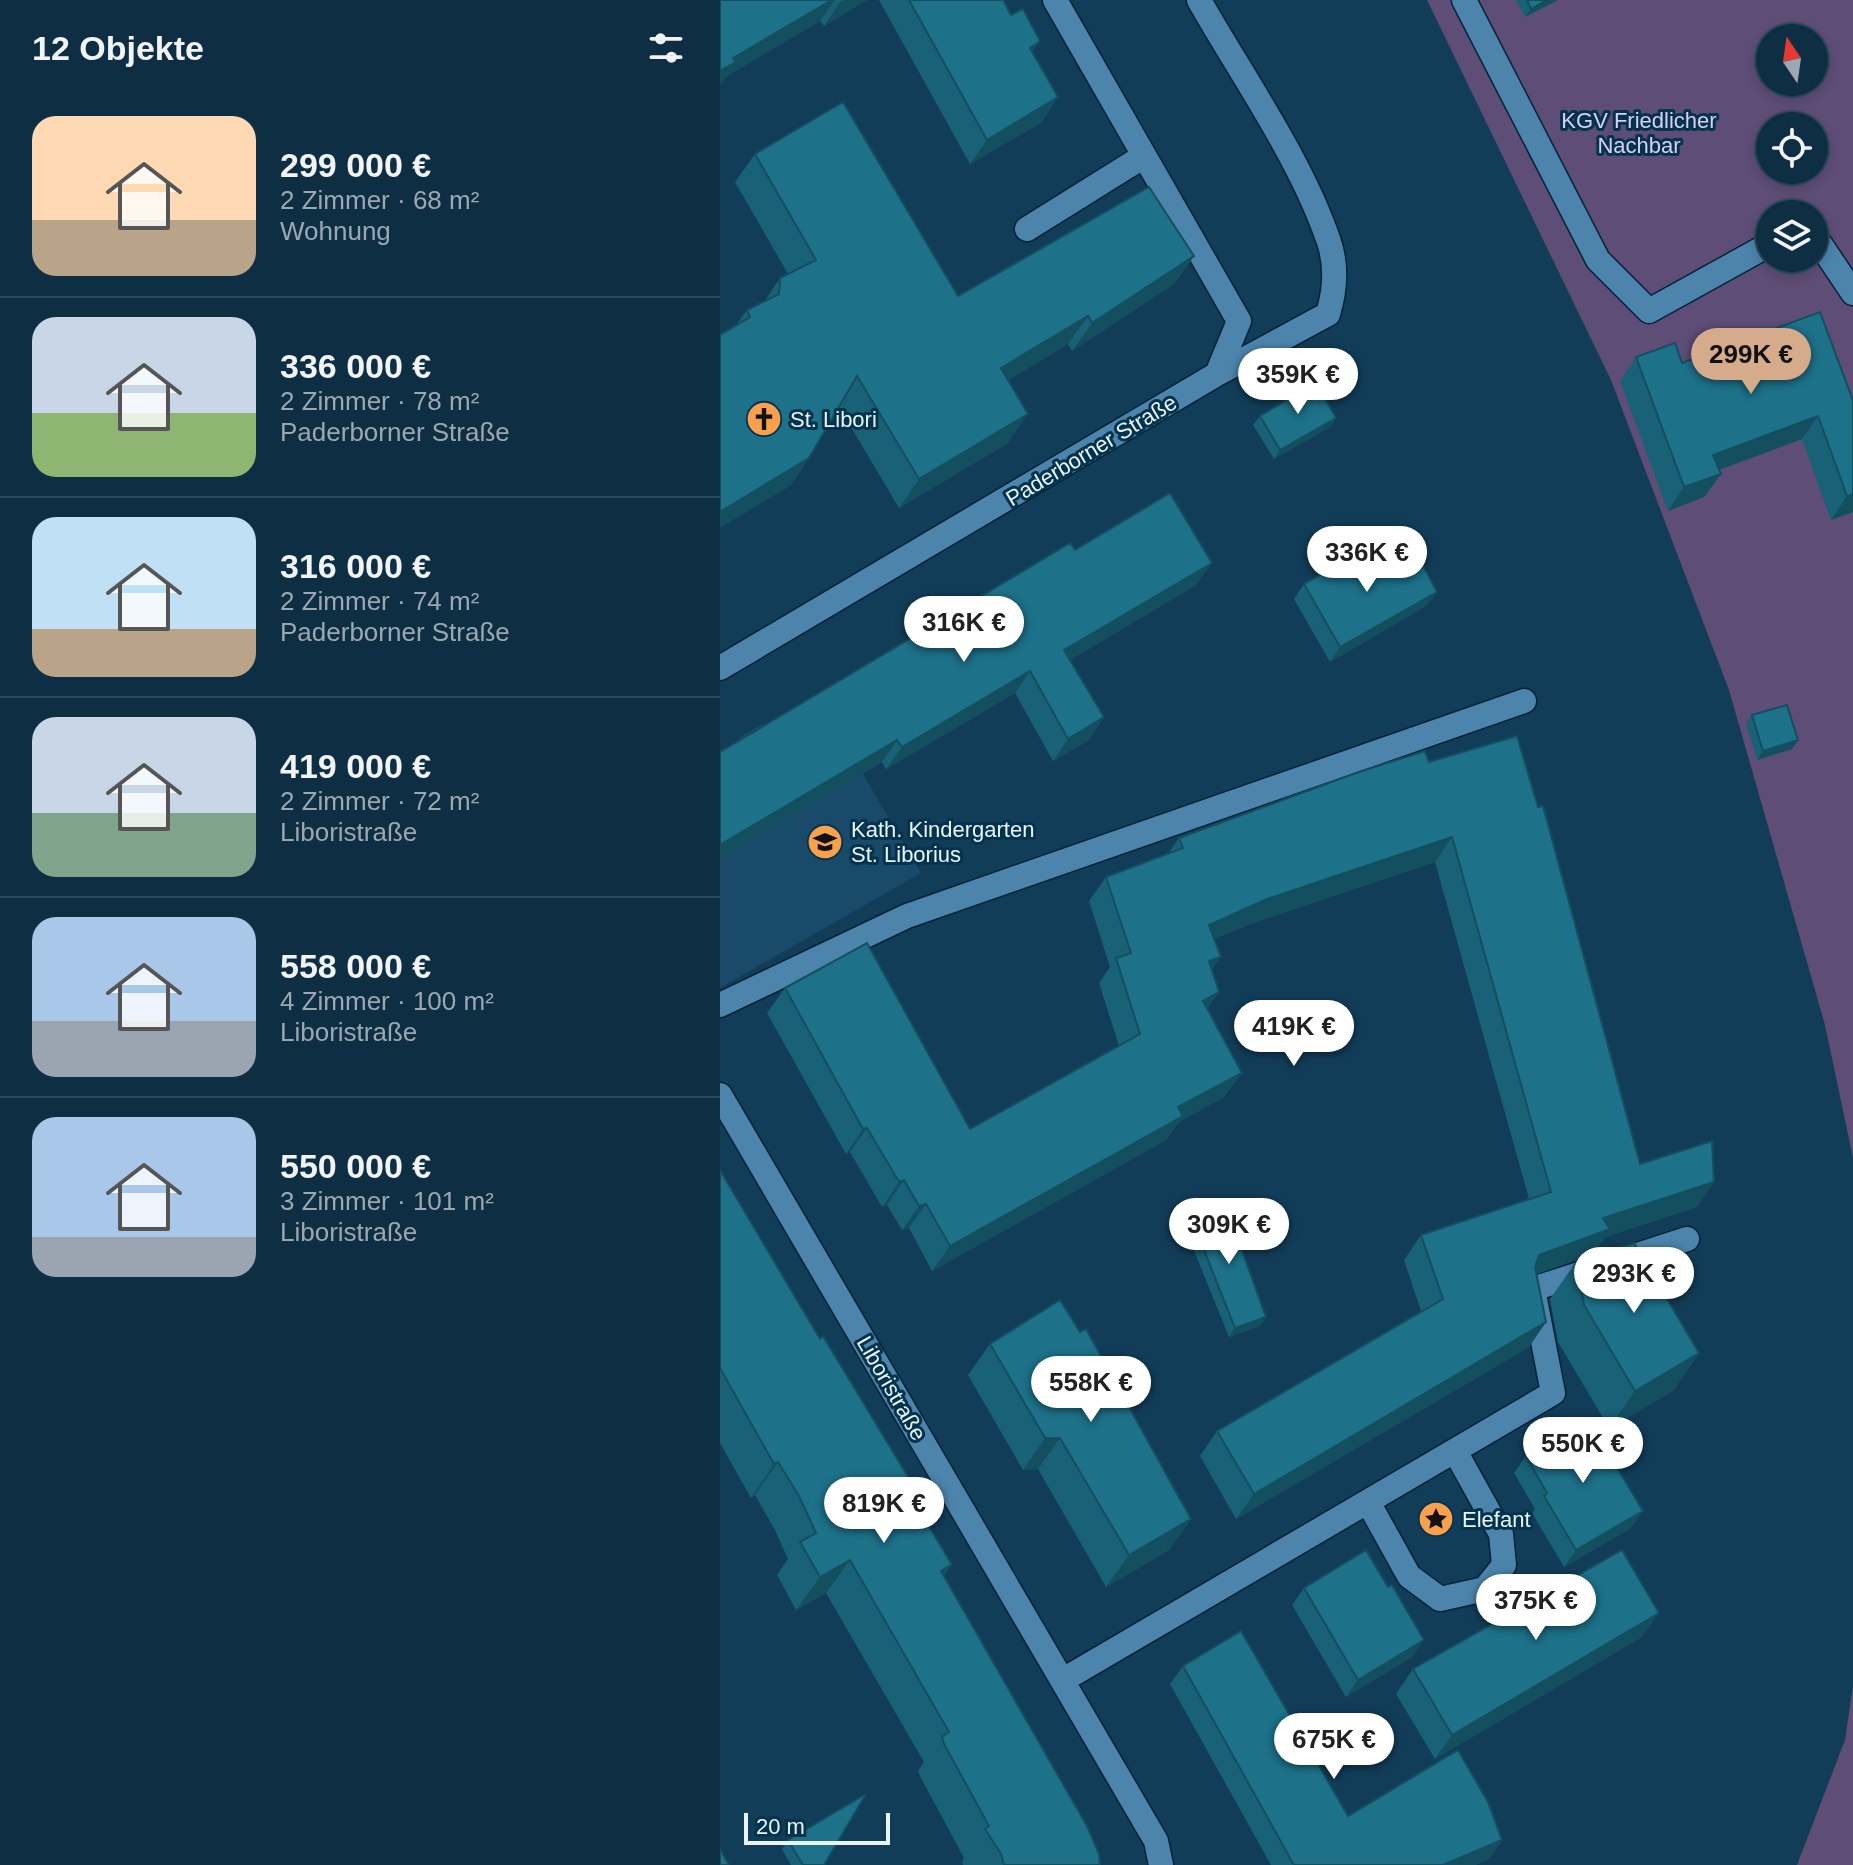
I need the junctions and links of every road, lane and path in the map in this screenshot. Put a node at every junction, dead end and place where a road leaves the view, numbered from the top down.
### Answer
1 (1055, 0) edge
2 (1199, 0) edge
3 (1464, 0) edge
4 (1144, 156) junction
5 (1027, 229) dead end
6 (1756, 252) edge
7 (1828, 256) edge
8 (1853, 293) edge
9 (1217, 374) junction
10 (720, 668) edge
11 (1524, 701) dead end
12 (720, 1005) edge
13 (720, 1095) edge
14 (1687, 1239) dead end
15 (1455, 1451) junction
16 (1368, 1502) junction
17 (1063, 1680) junction
18 (1161, 1865) edge

1 - 4 street
2 - 9 street, Paderborner Straße
3 - 6 street
4 - 5 street
4 - 9 street
7 - 8 street
9 - 10 street, Paderborner Straße
11 - 12 street
13 - 17 street, Liboristraße
14 - 15 street
15 - 16 street
15 - 16 street
16 - 17 street
17 - 18 street, Liboristraße

